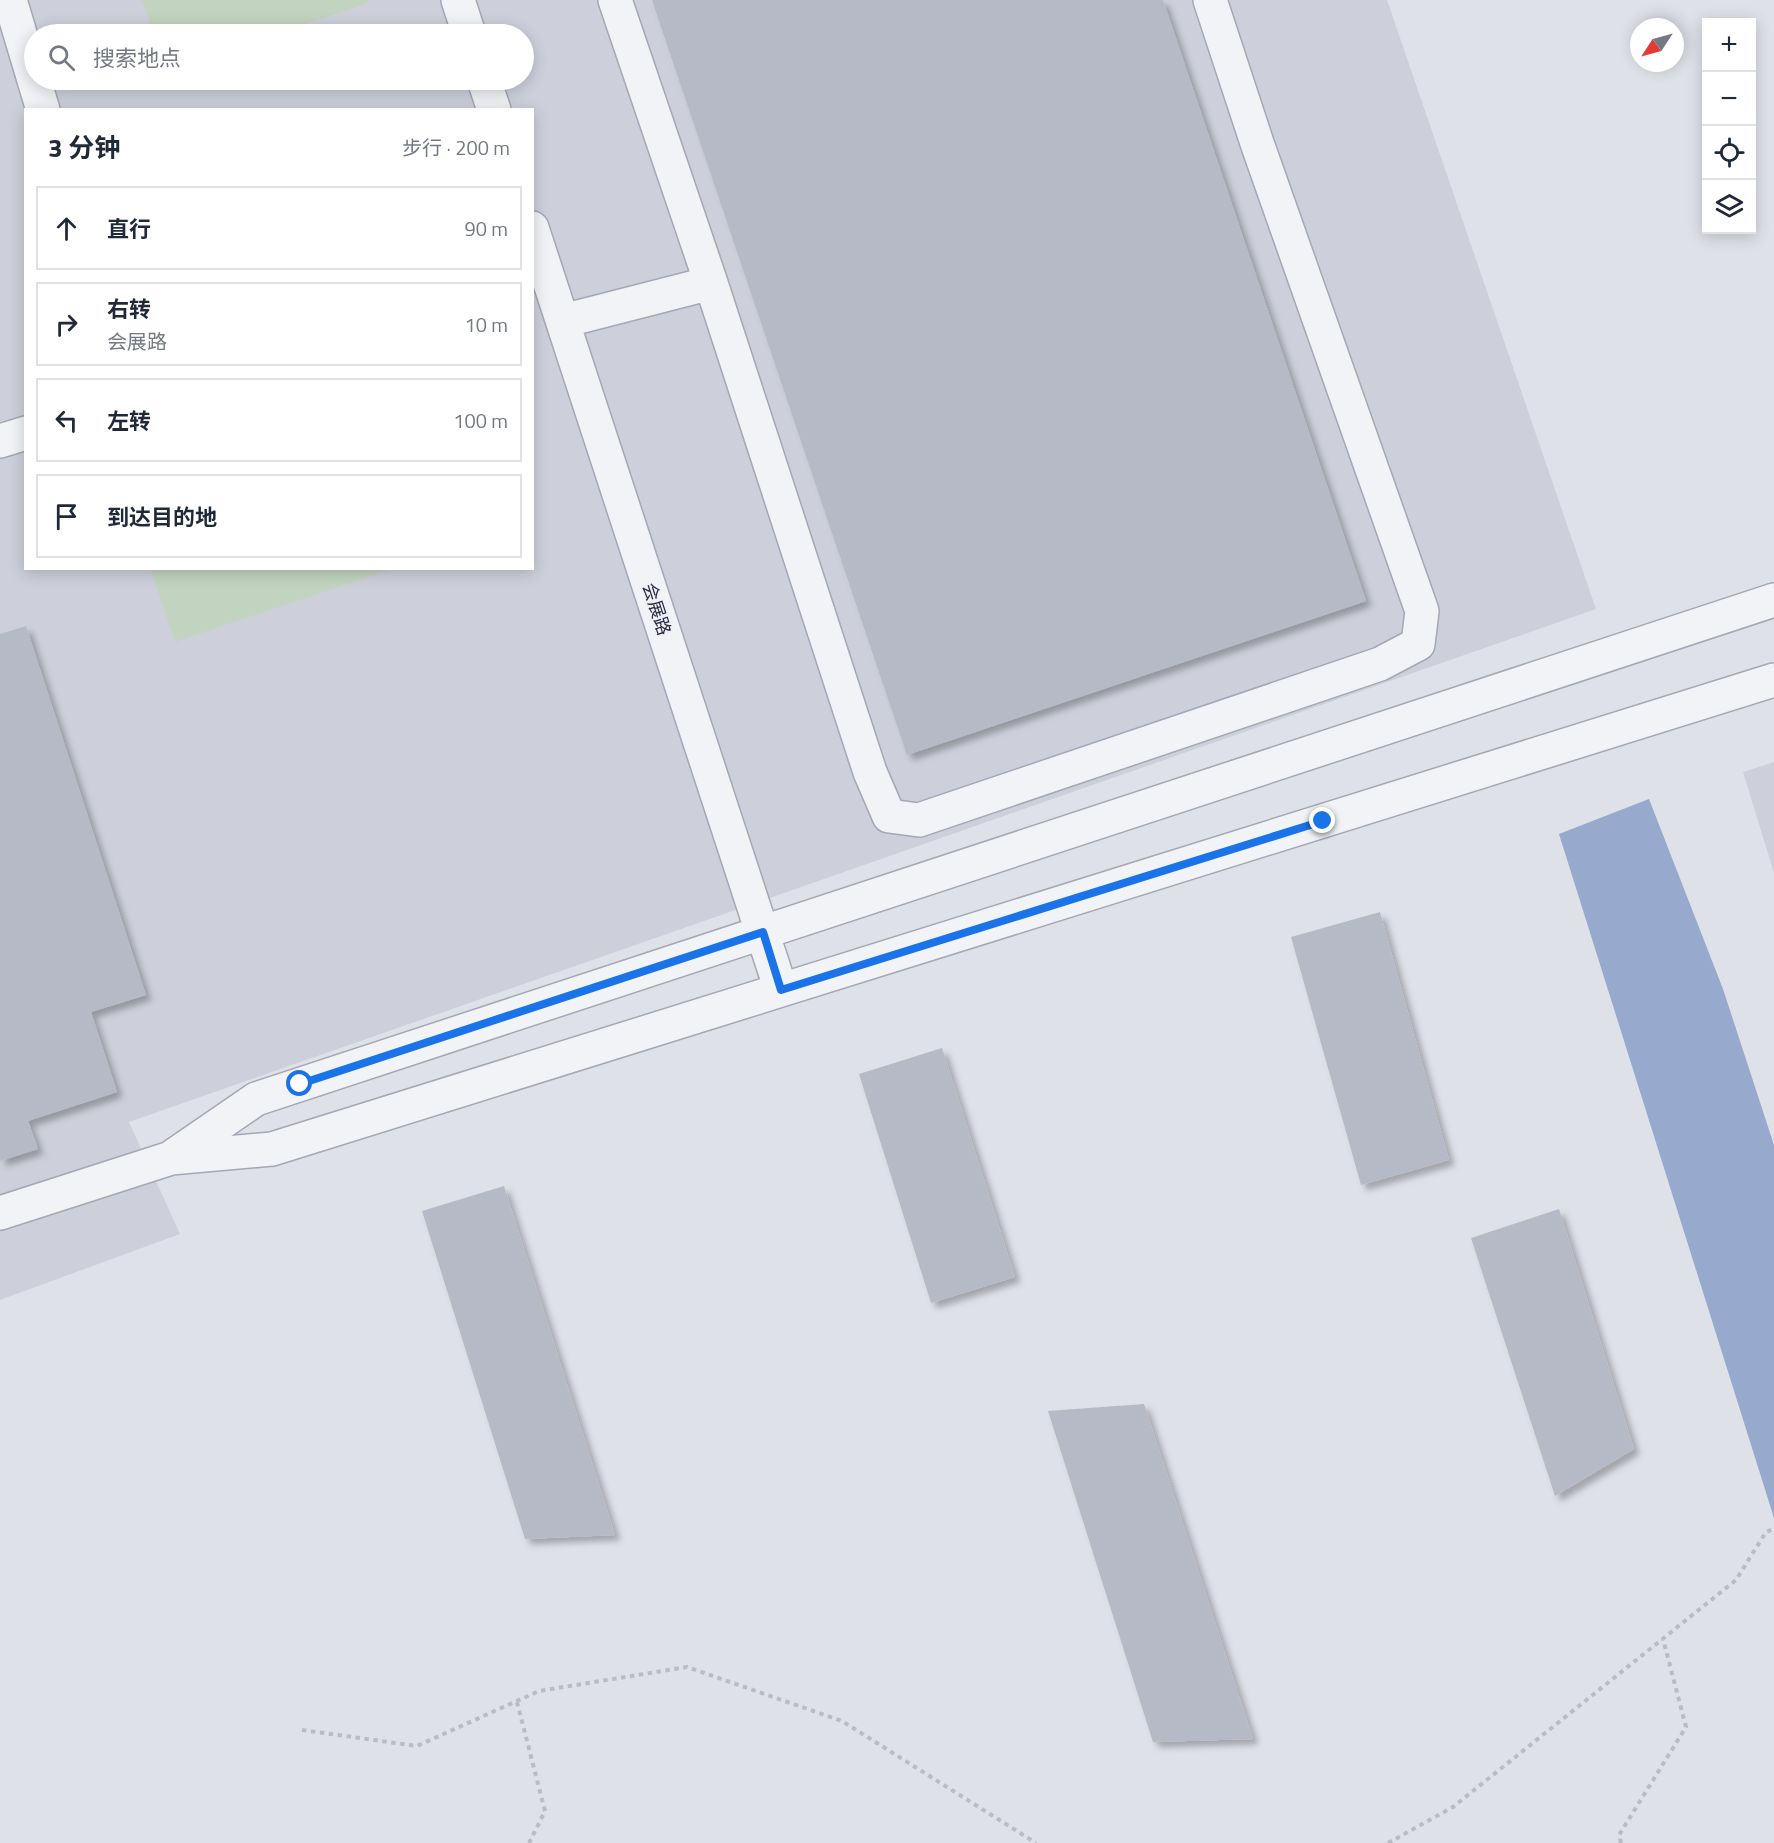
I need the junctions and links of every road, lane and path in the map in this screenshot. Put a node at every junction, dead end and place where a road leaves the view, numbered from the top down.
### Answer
1 (10, 0) edge
2 (458, 0) edge
3 (615, 0) edge
4 (1210, 0) edge
5 (466, 24) edge
6 (24, 47) edge
7 (37, 90) edge
8 (487, 90) edge
9 (42, 108) edge
10 (493, 108) edge
11 (534, 234) edge
12 (711, 283) junction
13 (563, 321) junction
14 (24, 434) edge
15 (0, 441) edge
16 (1774, 600) edge
17 (1774, 680) edge
18 (763, 932) junction
19 (781, 990) junction
20 (171, 1158) junction
21 (0, 1213) edge
22 (1774, 1529) edge
23 (1663, 1639) junction
24 (517, 1702) junction
25 (302, 1730) dead end
26 (529, 1843) edge
27 (1036, 1843) edge
28 (1388, 1843) edge
29 (1621, 1843) edge

1 - 6 street
2 - 5 street
3 - 12 street
4 - 12 street
7 - 9 street
8 - 10 street
11 - 13 street, 会展路
12 - 13 street
13 - 18 street, 会展路
14 - 15 street
16 - 18 street
17 - 19 street
18 - 19 street, 会展路
18 - 20 street
19 - 20 street
20 - 21 street
22 - 23 path
23 - 28 path
23 - 29 path
24 - 25 path
24 - 26 path
24 - 27 path

